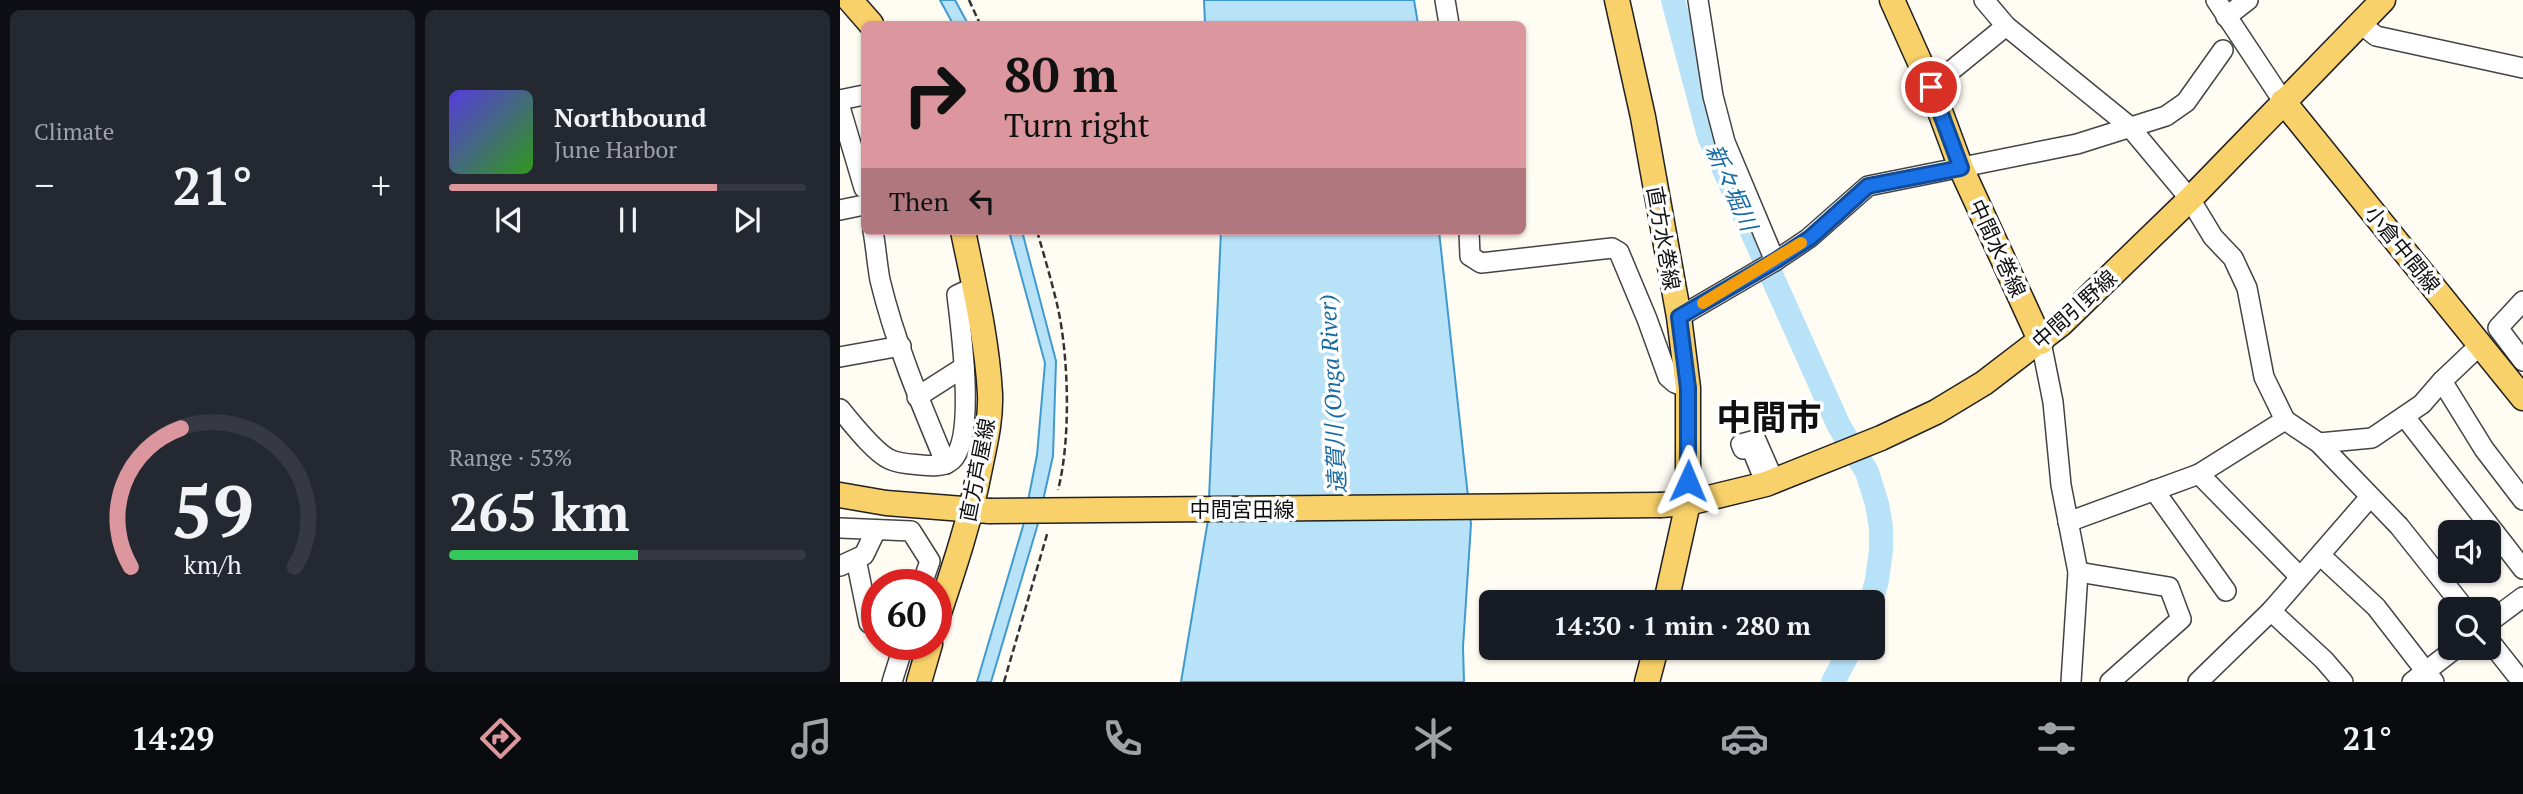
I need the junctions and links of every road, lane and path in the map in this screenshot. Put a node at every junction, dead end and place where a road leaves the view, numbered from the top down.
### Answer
1 (850, 0) edge
2 (969, 0) edge
3 (1445, 0) edge
4 (1617, 0) edge
5 (1698, 0) edge
6 (1892, 0) edge
7 (1984, 0) edge
8 (2248, 0) edge
9 (2383, 0) edge
10 (2221, 9) edge
11 (868, 21) edge
12 (979, 21) edge
13 (1448, 21) edge
14 (2361, 24) junction
15 (2006, 26) junction
16 (2223, 50) dead end
17 (2523, 68) edge
18 (1931, 87) junction
19 (861, 96) edge
20 (840, 100) edge
21 (2283, 102) junction
22 (840, 107) edge
23 (2129, 126) junction
24 (1961, 168) junction
25 (861, 178) edge
26 (2190, 200) junction
27 (861, 206) edge
28 (840, 210) edge
29 (874, 235) edge
30 (964, 235) edge
31 (1038, 235) edge
32 (1469, 235) edge
33 (1775, 261) junction
34 (974, 287) junction
35 (2523, 301) edge
36 (1679, 317) junction
37 (2041, 342) junction
38 (2481, 344) junction
39 (901, 346) junction
40 (840, 357) edge
41 (2523, 361) edge
42 (964, 367) junction
43 (2442, 380) junction
44 (1688, 388) junction
45 (918, 397) junction
46 (2523, 398) edge
47 (840, 409) edge
48 (2405, 417) junction
49 (2285, 420) junction
50 (2319, 443) junction
51 (946, 464) junction
52 (2199, 474) junction
53 (2154, 490) junction
54 (840, 495) edge
55 (2370, 497) junction
56 (1056, 500) dead end
57 (2523, 500) edge
58 (1688, 503) junction
59 (981, 511) junction
60 (2068, 522) junction
61 (1049, 526) dead end
62 (840, 528) edge
63 (876, 530) junction
64 (2320, 555) junction
65 (848, 563) edge
66 (927, 569) edge
67 (2523, 569) edge
68 (2078, 572) junction
69 (2300, 577) junction
70 (952, 583) edge
71 (1669, 590) edge
72 (2226, 591) dead end
73 (2455, 597) edge
74 (2523, 597) edge
75 (861, 600) edge
76 (2271, 611) junction
77 (2501, 613) edge
78 (2501, 655) edge
79 (899, 660) edge
80 (925, 660) edge
81 (1653, 660) edge
82 (2443, 660) edge
83 (2424, 678) edge
84 (892, 682) edge
85 (919, 682) edge
86 (1004, 682) edge
87 (1647, 682) edge
88 (2071, 682) edge
89 (2110, 682) edge
90 (2198, 682) edge
91 (2343, 682) edge
92 (2522, 682) edge

1 - 11 main road
2 - 12 path
3 - 13 street
4 - 36 main road, 直方水巻線
5 - 33 street
6 - 18 main road, 中間水巻線
7 - 15 street
8 - 10 street
9 - 14 main road, 中間引野線
10 - 21 street
14 - 17 street
14 - 21 main road, 中間引野線
15 - 18 street
15 - 23 street
16 - 23 street
18 - 24 main road, 中間水巻線
19 - 20 street
21 - 26 main road, 中間引野線
21 - 38 main road, 小倉中間線
22 - 25 street
23 - 24 street
23 - 26 street
24 - 33 street
24 - 37 main road, 中間水巻線
26 - 37 main road, 中間引野線
26 - 49 street
27 - 28 street
29 - 39 street
30 - 34 main road, 直方芦屋線
31 - 56 path
32 - 44 street
33 - 36 street
34 - 42 street
34 - 59 main road, 直方芦屋線
35 - 41 street
36 - 44 main road, 直方水巻線
37 - 58 main road, 中間引野線
37 - 60 street
38 - 43 street
38 - 46 main road, 小倉中間線
39 - 40 street
39 - 45 street
42 - 45 street
42 - 51 street
43 - 48 street
43 - 57 street
44 - 58 main road, 直方水巻線
45 - 51 street
47 - 51 street
48 - 50 street
48 - 67 street
49 - 50 street
49 - 52 street
50 - 55 street
52 - 53 street
52 - 69 street
53 - 60 street
53 - 72 street
54 - 59 main road, 中間宮田線
55 - 64 street
55 - 73 street
58 - 59 main road, 中間宮田線, bridge
58 - 71 main road, 直方水巻線
59 - 70 main road, 直方芦屋線
60 - 68 street
61 - 86 path
62 - 63 street
63 - 65 street
63 - 66 street
64 - 69 street
64 - 83 street
65 - 75 street
68 - 88 street
68 - 89 street
69 - 76 street
74 - 77 street
76 - 90 street
76 - 91 street
78 - 92 street
79 - 84 street
80 - 85 main road
81 - 87 main road
82 - 83 street

